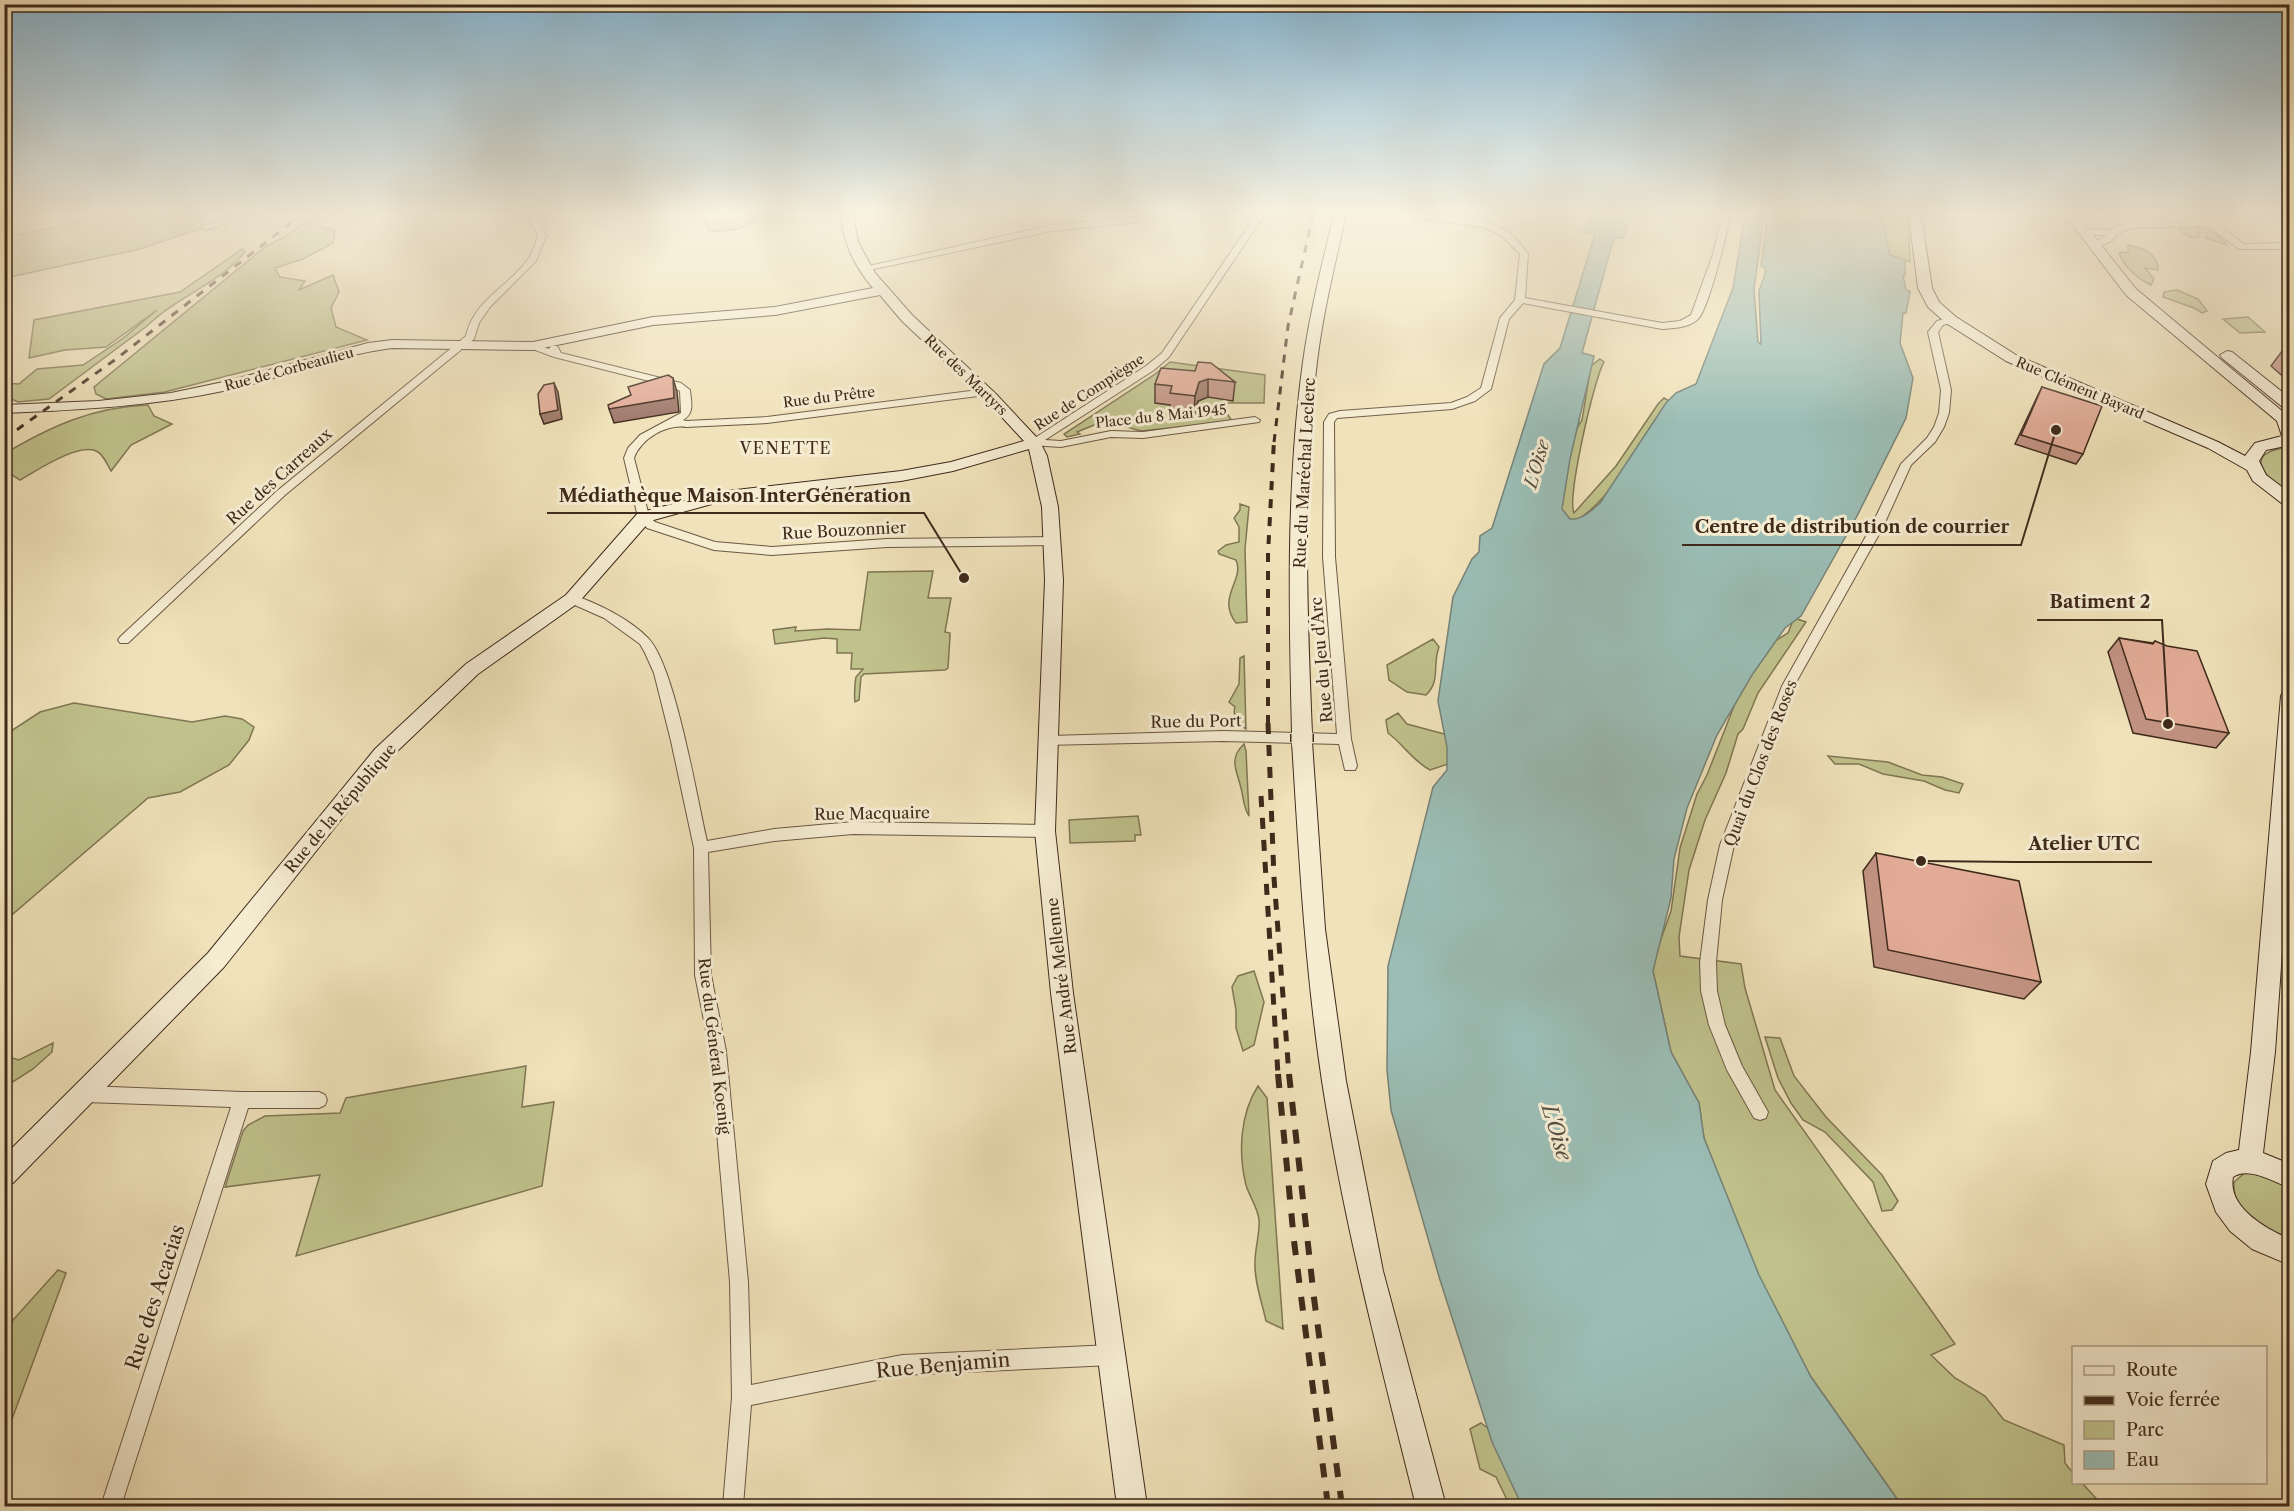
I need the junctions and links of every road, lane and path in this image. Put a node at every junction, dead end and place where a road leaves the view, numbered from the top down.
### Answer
1 (506, 286) edge
2 (879, 286) edge
3 (1212, 286) edge
4 (1325, 286) edge
5 (1521, 286) edge
6 (1706, 286) edge
7 (1925, 286) edge
8 (2126, 286) edge
9 (2141, 286) edge
10 (883, 290) junction
11 (1520, 300) junction
12 (1951, 320) junction
13 (552, 341) junction
14 (462, 345) junction
15 (530, 346) junction
16 (557, 355) junction
17 (986, 392) junction
18 (2289, 406) edge
19 (4, 409) edge
20 (1256, 420) dead end
21 (675, 422) junction
22 (2289, 440) edge
23 (1034, 443) junction
24 (2253, 459) junction
25 (2289, 501) edge
26 (644, 517) junction
27 (1054, 541) junction
28 (572, 599) junction
29 (124, 640) dead end
30 (2289, 696) edge
31 (1344, 739) junction
32 (1049, 741) junction
33 (1350, 766) dead end
34 (1046, 831) junction
35 (701, 848) junction
36 (85, 1094) junction
37 (242, 1100) junction
38 (319, 1100) dead end
39 (1760, 1112) dead end
40 (2250, 1160) junction
41 (4, 1174) edge
42 (2289, 1176) edge
43 (2287, 1255) edge
44 (1112, 1355) junction
45 (742, 1397) junction
46 (111, 1506) edge
47 (734, 1506) edge
48 (1132, 1506) edge
49 (1431, 1506) edge

1 - 14 street
2 - 10 street, Rue des Martyrs
3 - 23 street, Rue de Compiègne
4 - 49 street, Rue du Maréchal Leclerc
5 - 11 street
6 - 11 street
7 - 12 street
8 - 22 street
9 - 18 street
10 - 13 street
10 - 17 street, Rue des Martyrs
11 - 31 street, Rue du Jeu d'Arc
12 - 24 street, Rue Clément Bayard
12 - 39 street, Quai du Clos des Roses
13 - 15 street
13 - 16 street
14 - 15 street, Rue de Corbeaulieu
14 - 19 street, Rue de Corbeaulieu
14 - 29 street, Rue des Carreaux
15 - 16 street, Rue de Corbeaulieu
16 - 21 street, Rue de Corbeaulieu
17 - 21 street, Rue du Prêtre
17 - 23 street, Rue des Martyrs
20 - 23 street, Place du 8 Mai 1945
21 - 26 street
22 - 24 street
23 - 26 street
23 - 27 street, Rue André Mellenne
24 - 25 street
26 - 27 street, Rue Bouzonnier
26 - 28 street, Rue de la République
27 - 32 street, Rue André Mellenne
28 - 35 street, Rue du Général Koenig
28 - 36 street, Rue de la République
30 - 40 street
31 - 32 street, Rue du Port
31 - 33 street, Rue du Jeu d'Arc
32 - 34 street, Rue André Mellenne
34 - 35 street, Rue Macquaire
34 - 44 street, Rue André Mellenne
35 - 45 street, Rue du Général Koenig
36 - 37 street
36 - 41 street, Rue de la République
37 - 38 street
37 - 46 street, Rue des Acacias
40 - 42 street
40 - 43 street
44 - 45 street, Rue Benjamin
44 - 48 street, Rue André Mellenne
45 - 47 street, Rue du Général Koenig

